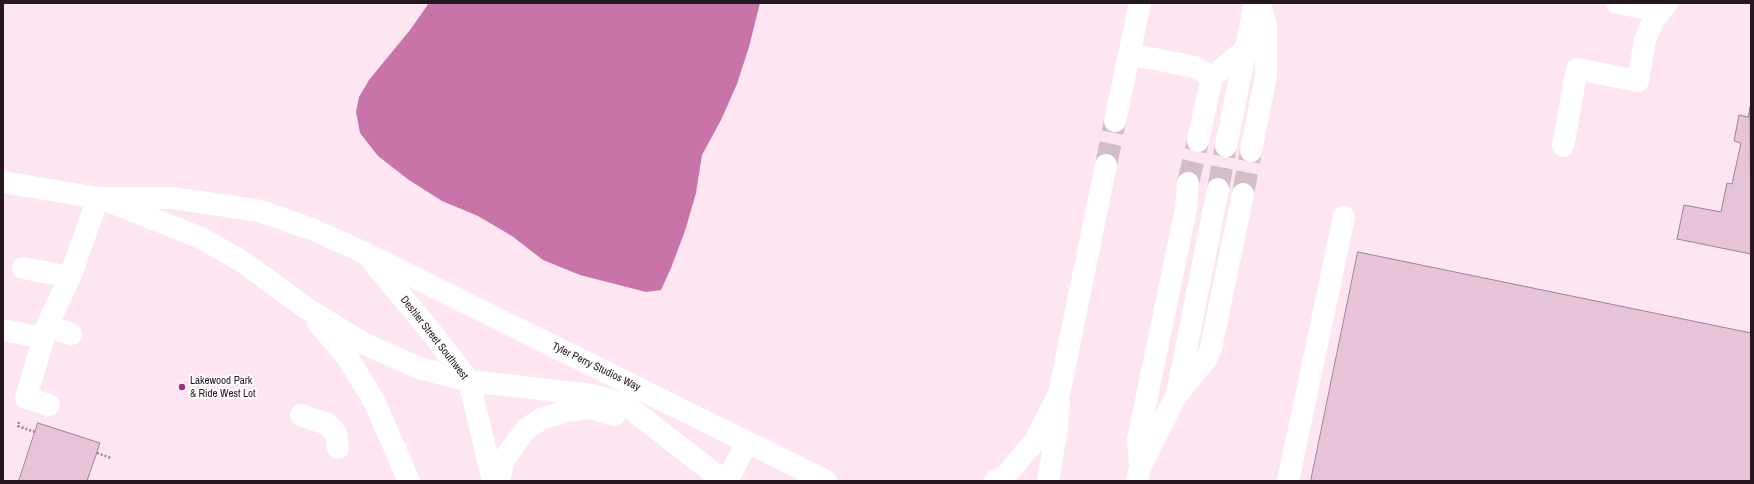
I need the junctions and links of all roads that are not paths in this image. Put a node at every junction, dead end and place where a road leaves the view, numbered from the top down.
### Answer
1 (1140, 3) edge
2 (1255, 3) edge
3 (1260, 3) edge
4 (1618, 3) edge
5 (1664, 7) edge
6 (1246, 49) junction
7 (1129, 54) junction
8 (1212, 77) junction
9 (1115, 121) tunnel mouth
10 (1198, 141) tunnel mouth
11 (1226, 146) tunnel mouth
12 (1563, 146) dead end
13 (1251, 151) tunnel mouth
14 (1106, 165) tunnel mouth
15 (3, 182) edge
16 (1188, 183) tunnel mouth
17 (1218, 189) tunnel mouth
18 (1243, 194) tunnel mouth
19 (98, 198) junction
20 (1344, 217) dead end
21 (365, 253) junction
22 (23, 268) dead end
23 (70, 277) junction
24 (306, 308) junction
25 (8, 330) dead end
26 (45, 332) junction
27 (71, 334) dead end
28 (468, 381) junction
29 (1059, 394) junction
30 (1177, 394) junction
31 (49, 405) dead end
32 (301, 415) dead end
33 (666, 436) junction
34 (747, 442) junction
35 (338, 448) dead end
36 (1139, 474) edge
37 (405, 478) edge
38 (493, 481) edge
39 (499, 481) edge
40 (727, 481) edge
41 (826, 481) edge
42 (995, 481) edge
43 (1048, 481) edge
44 (1288, 481) edge

1 - 7 street
2 - 6 street
3 - 13 street
4 - 5 street
5 - 12 street
6 - 8 street
6 - 11 street
7 - 8 street
7 - 9 street
8 - 10 street
14 - 29 street
15 - 19 street
16 - 36 street
17 - 30 street
18 - 30 street
19 - 21 street, Tyler Perry Studios Way
19 - 23 street
19 - 24 street
20 - 44 street
21 - 28 street, Deshler Street Southwest
21 - 34 street, Tyler Perry Studios Way
22 - 23 street
23 - 26 street
24 - 28 street, Tyler Perry Studios Way
24 - 37 street
25 - 26 street
26 - 27 street
26 - 31 street
28 - 33 street, Tyler Perry Studios Way
28 - 38 street, Deshler Street Southwest
29 - 42 street
29 - 43 street
30 - 36 street
32 - 35 street
33 - 39 street
33 - 40 street, Tyler Perry Studios Way
34 - 40 street
34 - 41 street, Tyler Perry Studios Way

